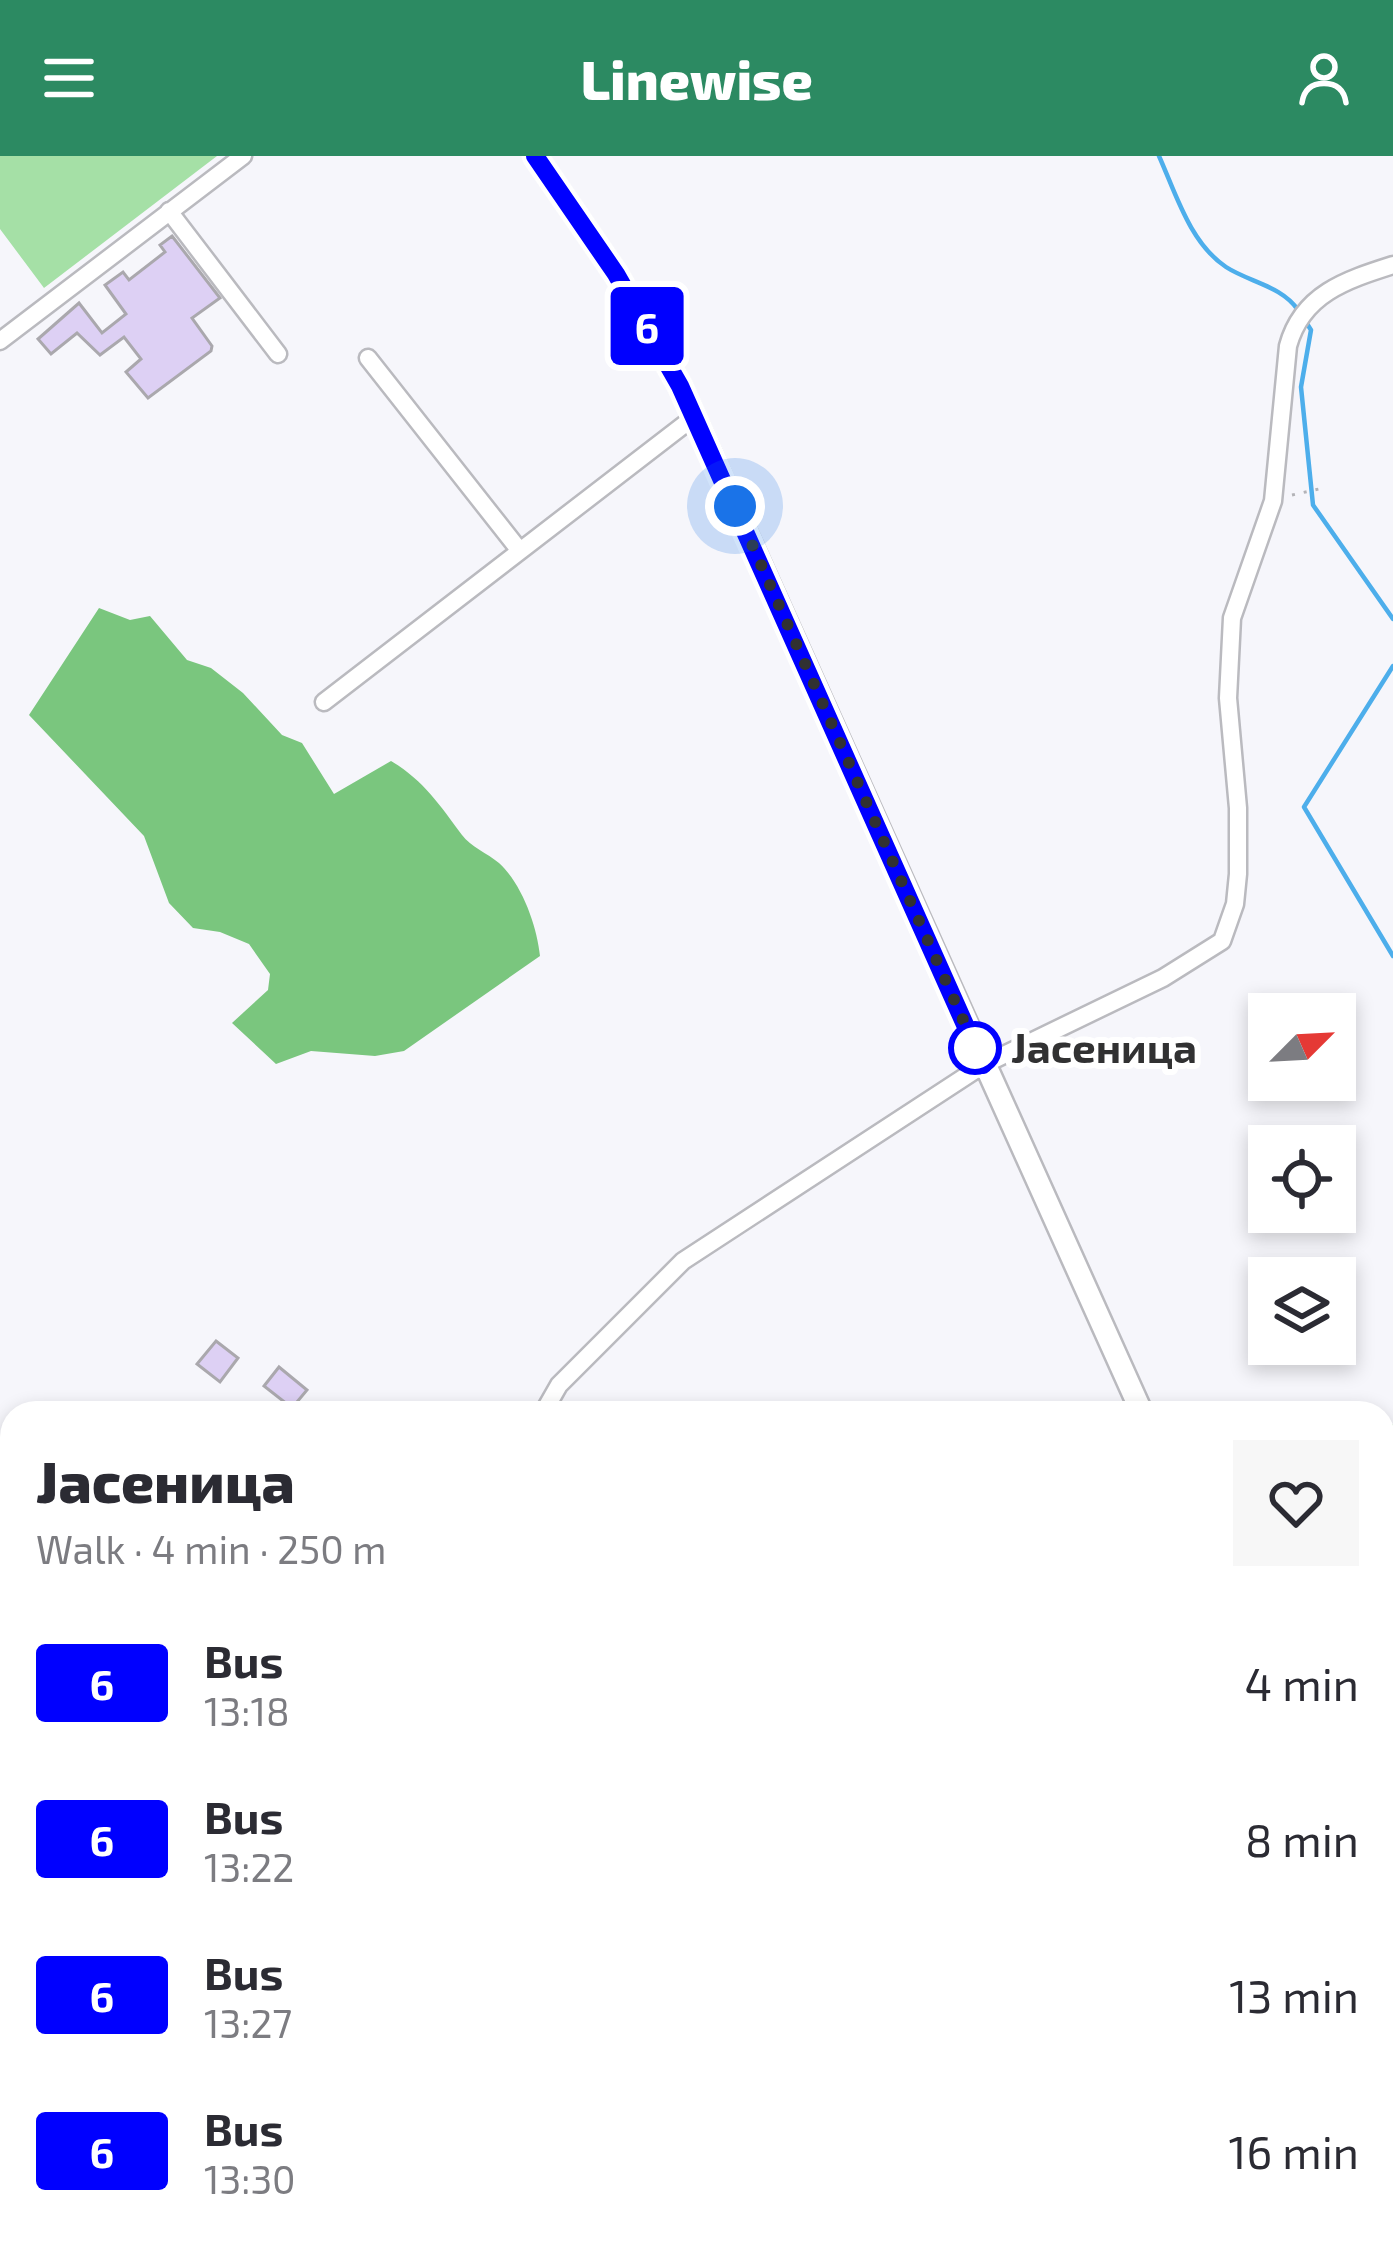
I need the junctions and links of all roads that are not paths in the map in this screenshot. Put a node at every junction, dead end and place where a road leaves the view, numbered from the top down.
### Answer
1 (243, 156) edge
2 (535, 156) edge
3 (169, 212) junction
4 (1393, 265) edge
5 (0, 341) edge
6 (278, 354) dead end
7 (368, 358) dead end
8 (694, 417) junction
9 (520, 551) junction
10 (324, 702) dead end
11 (983, 1065) junction
12 (550, 1401) edge
13 (1137, 1401) edge

1 - 3 street
2 - 8 street
3 - 5 street
3 - 6 street
4 - 11 street
7 - 9 street
8 - 9 street
8 - 11 street
9 - 10 street
11 - 12 street
11 - 13 street

